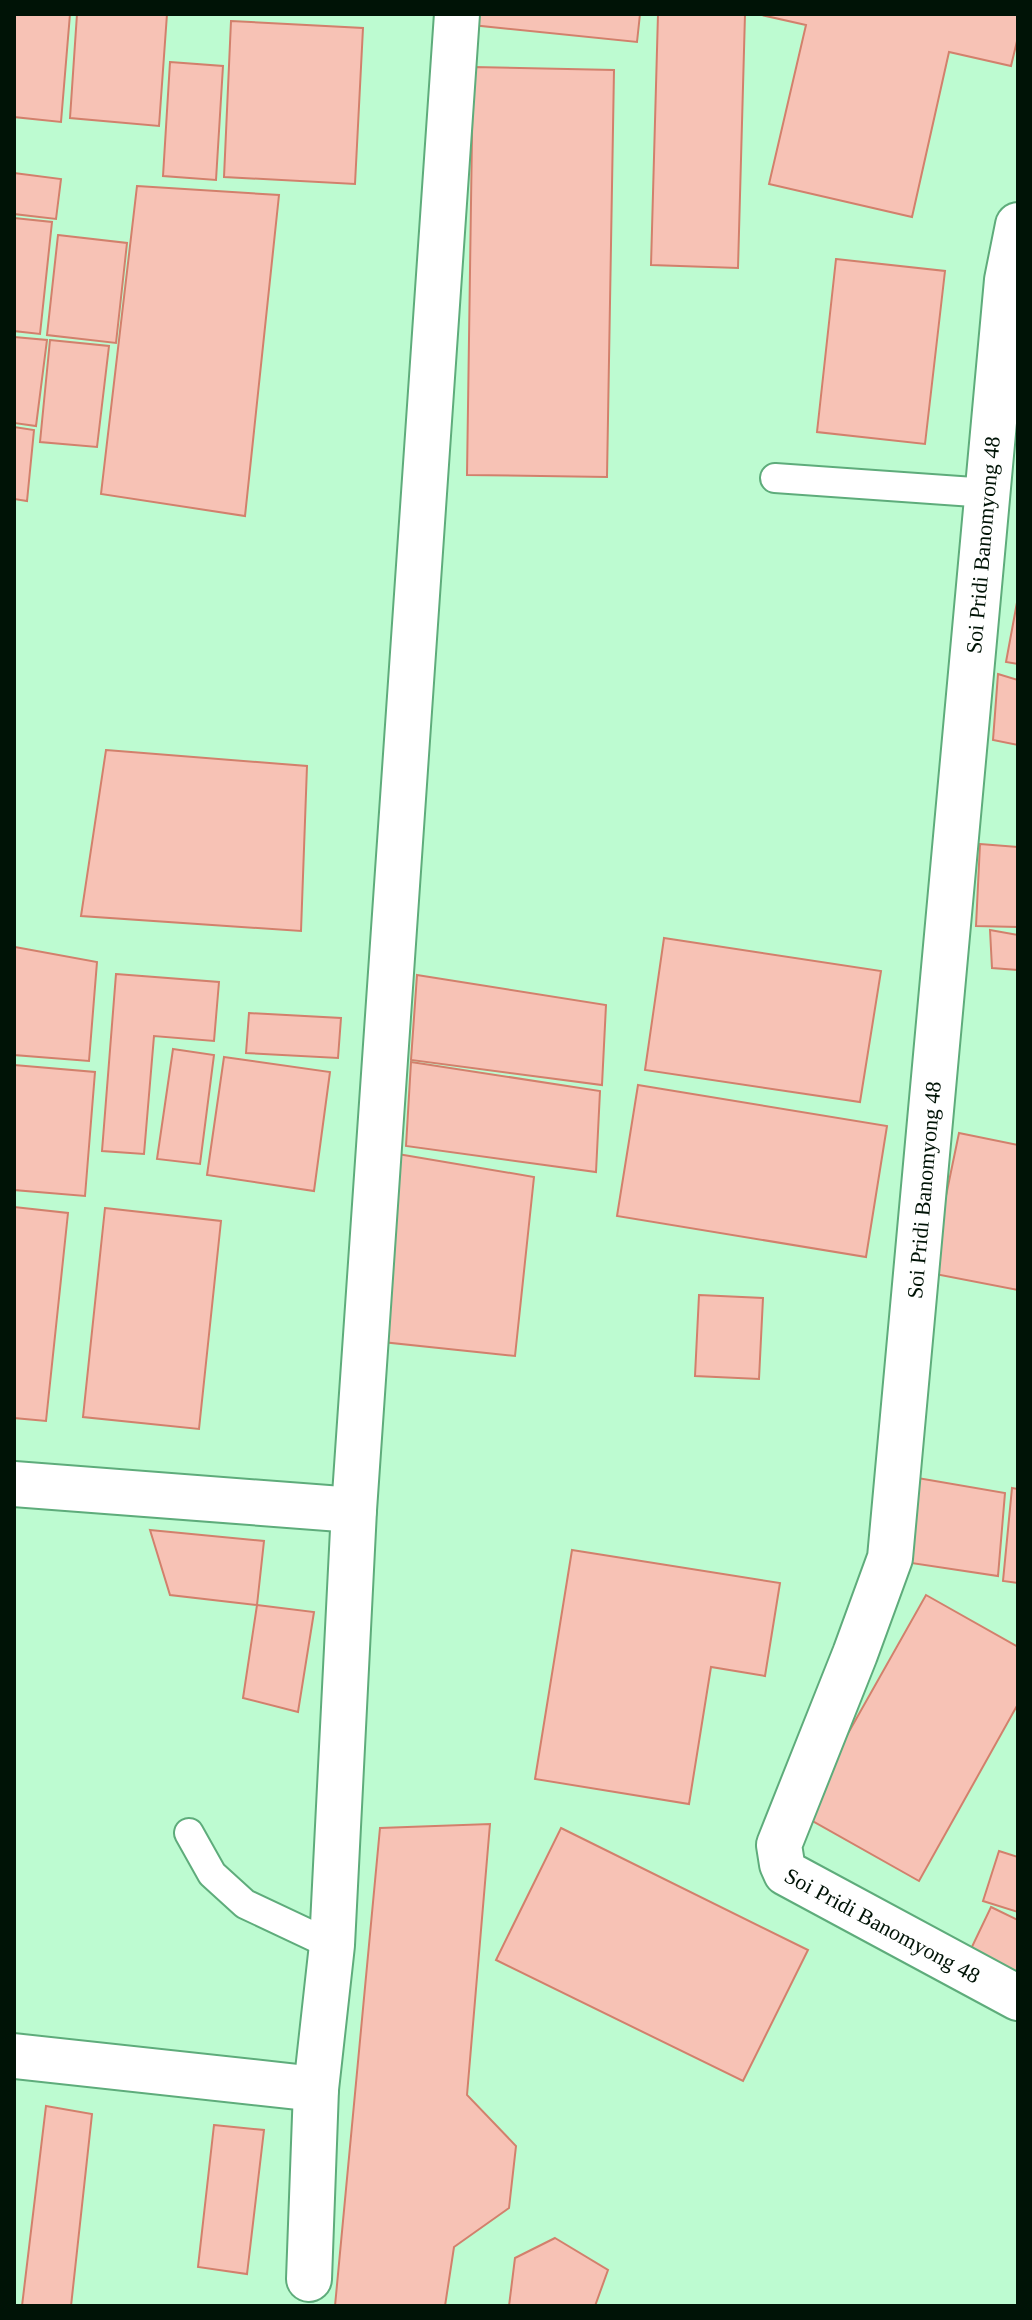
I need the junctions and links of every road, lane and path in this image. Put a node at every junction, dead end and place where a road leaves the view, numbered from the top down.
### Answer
1 (457, 14) edge
2 (1018, 225) edge
3 (775, 478) dead end
4 (988, 493) junction
5 (14, 1484) edge
6 (354, 1510) junction
7 (189, 1833) dead end
8 (332, 1945) junction
9 (1018, 1998) edge
10 (14, 2056) edge
11 (316, 2089) junction
12 (309, 2279) dead end

1 - 6 street
2 - 4 street, Soi Pridi Banomyong 48
3 - 4 lane
4 - 9 street, Soi Pridi Banomyong 48
5 - 6 street
6 - 8 street
7 - 8 lane
8 - 11 street
10 - 11 street
11 - 12 street

